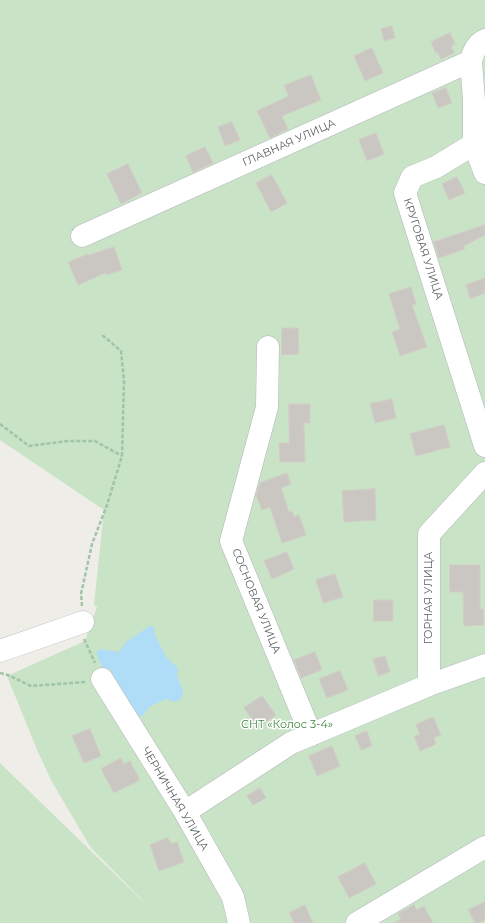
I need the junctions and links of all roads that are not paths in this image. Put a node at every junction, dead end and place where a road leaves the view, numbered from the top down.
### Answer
1 (485, 40) edge
2 (471, 61) junction
3 (474, 144) junction
4 (485, 173) edge
5 (82, 236) dead end
6 (268, 347) dead end
7 (485, 446) edge
8 (485, 473) edge
9 (83, 622) road end
10 (0, 651) edge
11 (485, 665) edge
12 (95, 680) road end
13 (429, 685) junction
14 (311, 735) junction
15 (185, 812) junction
16 (485, 847) edge
17 (239, 923) edge
18 (357, 923) edge

1 - 2 street
2 - 3 street
2 - 5 street, ГЛАВНАЯ УЛИЦА
3 - 4 street
3 - 7 street, КРУГОВАЯ УЛИЦА
6 - 14 street, СОСНОВАЯ УЛИЦА
8 - 13 street, ГОРНАЯ УЛИЦА
9 - 10 street
11 - 13 street
12 - 15 street, ЧЕРНИЧНАЯ УЛИЦА
13 - 14 street
14 - 15 street
15 - 17 street, ЧЕРНИЧНАЯ УЛИЦА
16 - 18 street

